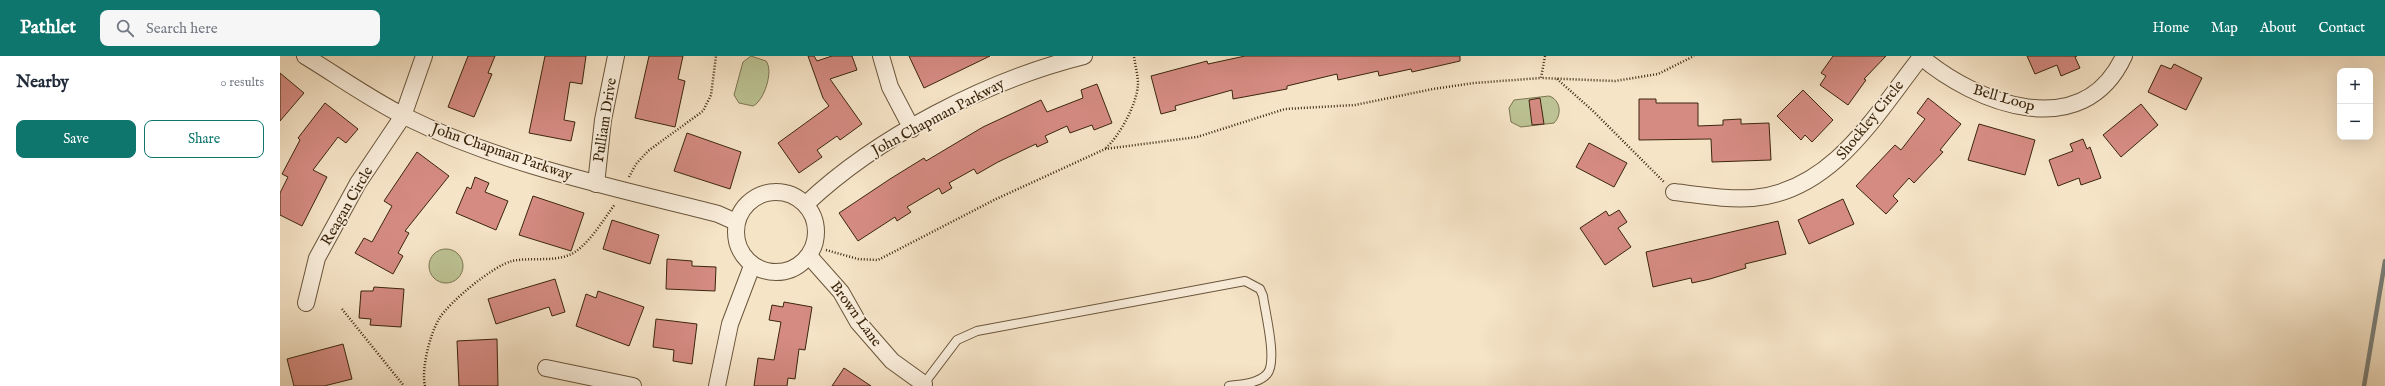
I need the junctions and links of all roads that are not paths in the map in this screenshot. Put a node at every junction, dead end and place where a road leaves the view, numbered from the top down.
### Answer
1 (305, 56) edge
2 (424, 56) edge
3 (616, 56) edge
4 (881, 56) edge
5 (1084, 56) edge
6 (1920, 56) edge
7 (2124, 56) edge
8 (403, 116) junction
9 (912, 129) junction
10 (602, 185) junction
11 (1674, 192) road end
12 (806, 204) junction
13 (736, 222) junction
14 (812, 251) junction
15 (752, 266) junction
16 (306, 303) dead end
17 (546, 368) dead end
18 (924, 385) edge
19 (633, 386) edge
20 (717, 386) edge
21 (1229, 386) edge

1 - 8 street, John Chapman Parkway
2 - 8 street, Reagan Circle
3 - 10 street, Pulliam Drive
4 - 9 street
5 - 9 street, John Chapman Parkway
6 - 7 street, Bell Loop
6 - 11 street, Shockley Circle
8 - 10 street, John Chapman Parkway
8 - 16 street, Reagan Circle
9 - 12 street, John Chapman Parkway
10 - 13 street, John Chapman Parkway
12 - 13 street
12 - 14 street
13 - 15 street
14 - 15 street
14 - 18 street, Brown Lane
15 - 20 street
17 - 19 street
18 - 21 lane

